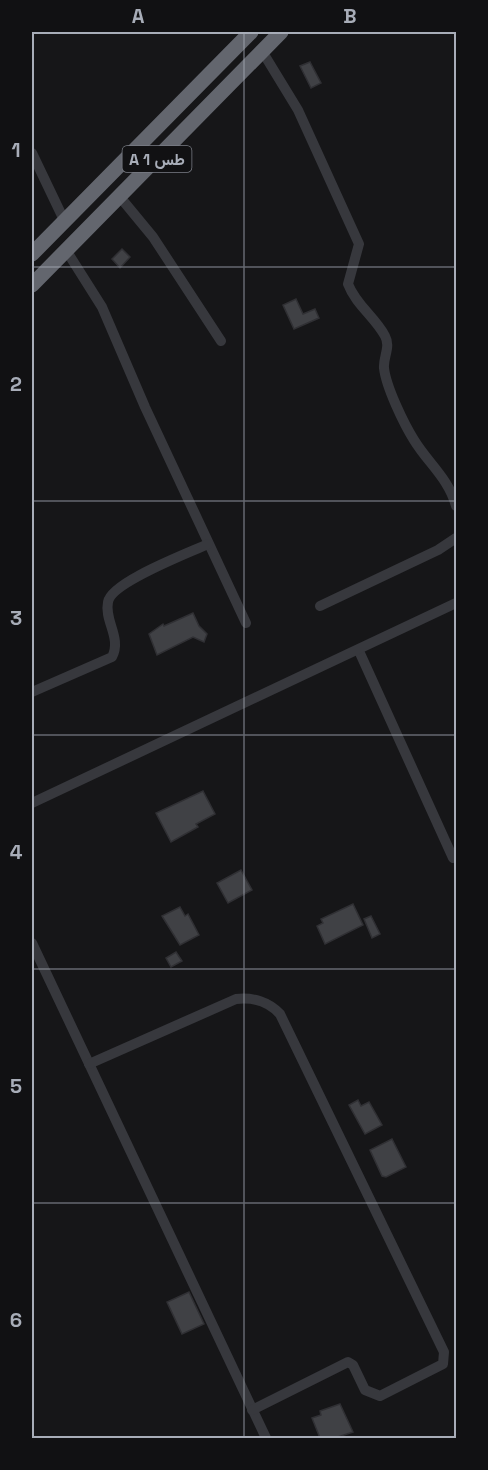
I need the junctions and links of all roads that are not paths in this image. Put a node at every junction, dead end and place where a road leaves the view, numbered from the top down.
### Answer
1 (251, 32) edge
2 (281, 32) edge
3 (262, 51) junction
4 (32, 153) edge
5 (120, 197) junction
6 (64, 220) junction
7 (33, 248) edge
8 (66, 250) junction
9 (32, 285) edge
10 (221, 341) dead end
11 (456, 506) edge
12 (456, 538) edge
13 (208, 544) junction
14 (456, 603) edge
15 (320, 606) dead end
16 (246, 623) dead end
17 (359, 651) junction
18 (32, 692) edge
19 (32, 803) edge
20 (453, 858) dead end
21 (32, 943) edge
22 (89, 1064) junction
23 (252, 1410) junction
24 (266, 1438) edge

1 - 6 highway, A 1 طس
2 - 3 highway, A 1 طس
3 - 5 highway, A 1 طس
3 - 11 street
4 - 6 street
5 - 8 highway, A 1 طس
5 - 10 street
6 - 7 highway, A 1 طس
8 - 9 highway, A 1 طس
8 - 13 street
12 - 15 street
13 - 16 street
13 - 18 street
14 - 17 street
17 - 19 street
17 - 20 street
21 - 22 street
22 - 23 street
22 - 23 street
23 - 24 street

